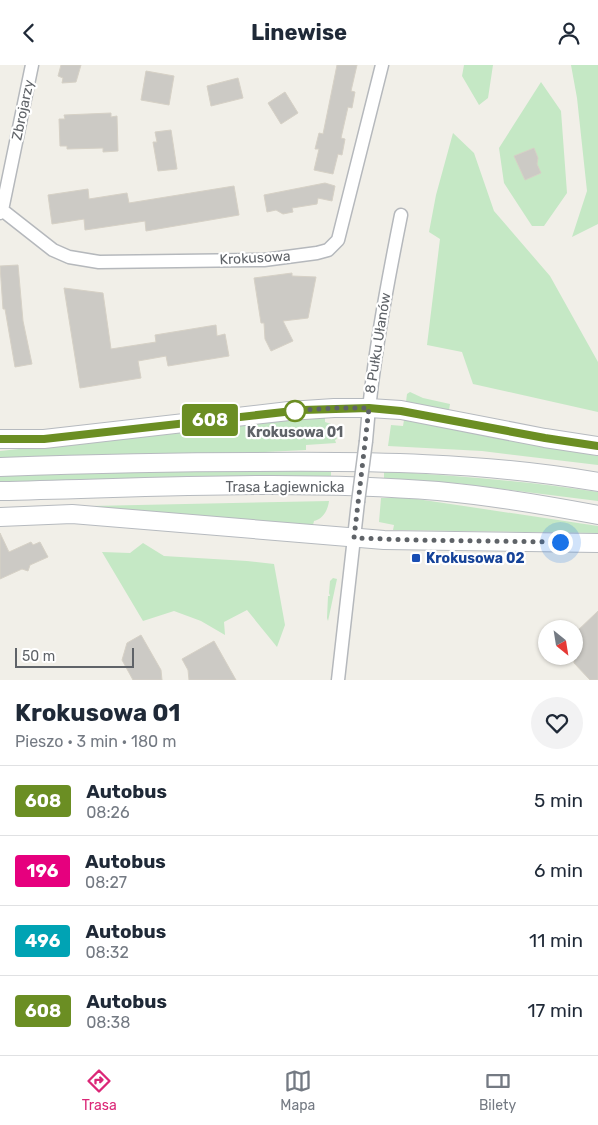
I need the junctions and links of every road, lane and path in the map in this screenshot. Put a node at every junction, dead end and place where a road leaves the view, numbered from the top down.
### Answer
1 (32, 65) edge
2 (382, 65) edge
3 (1, 212) edge
4 (401, 215) dead end
5 (369, 408) junction
6 (0, 439) edge
7 (598, 446) edge
8 (0, 467) edge
9 (598, 482) edge
10 (0, 491) edge
11 (598, 515) edge
12 (0, 517) edge
13 (354, 538) junction
14 (598, 543) edge
15 (338, 680) edge

1 - 3 street, Zbrojarzy
2 - 3 street, Krokusowa
4 - 5 street, 8 Pułku Ułanów
5 - 6 main road
5 - 7 main road
5 - 13 street, 8 Pułku Ułanów, bridge
8 - 9 main road, Trasa Łagiewnicka
10 - 11 main road, Trasa Łagiewnicka
12 - 13 main road
13 - 14 main road
13 - 15 street, 8 Pułku Ułanów

